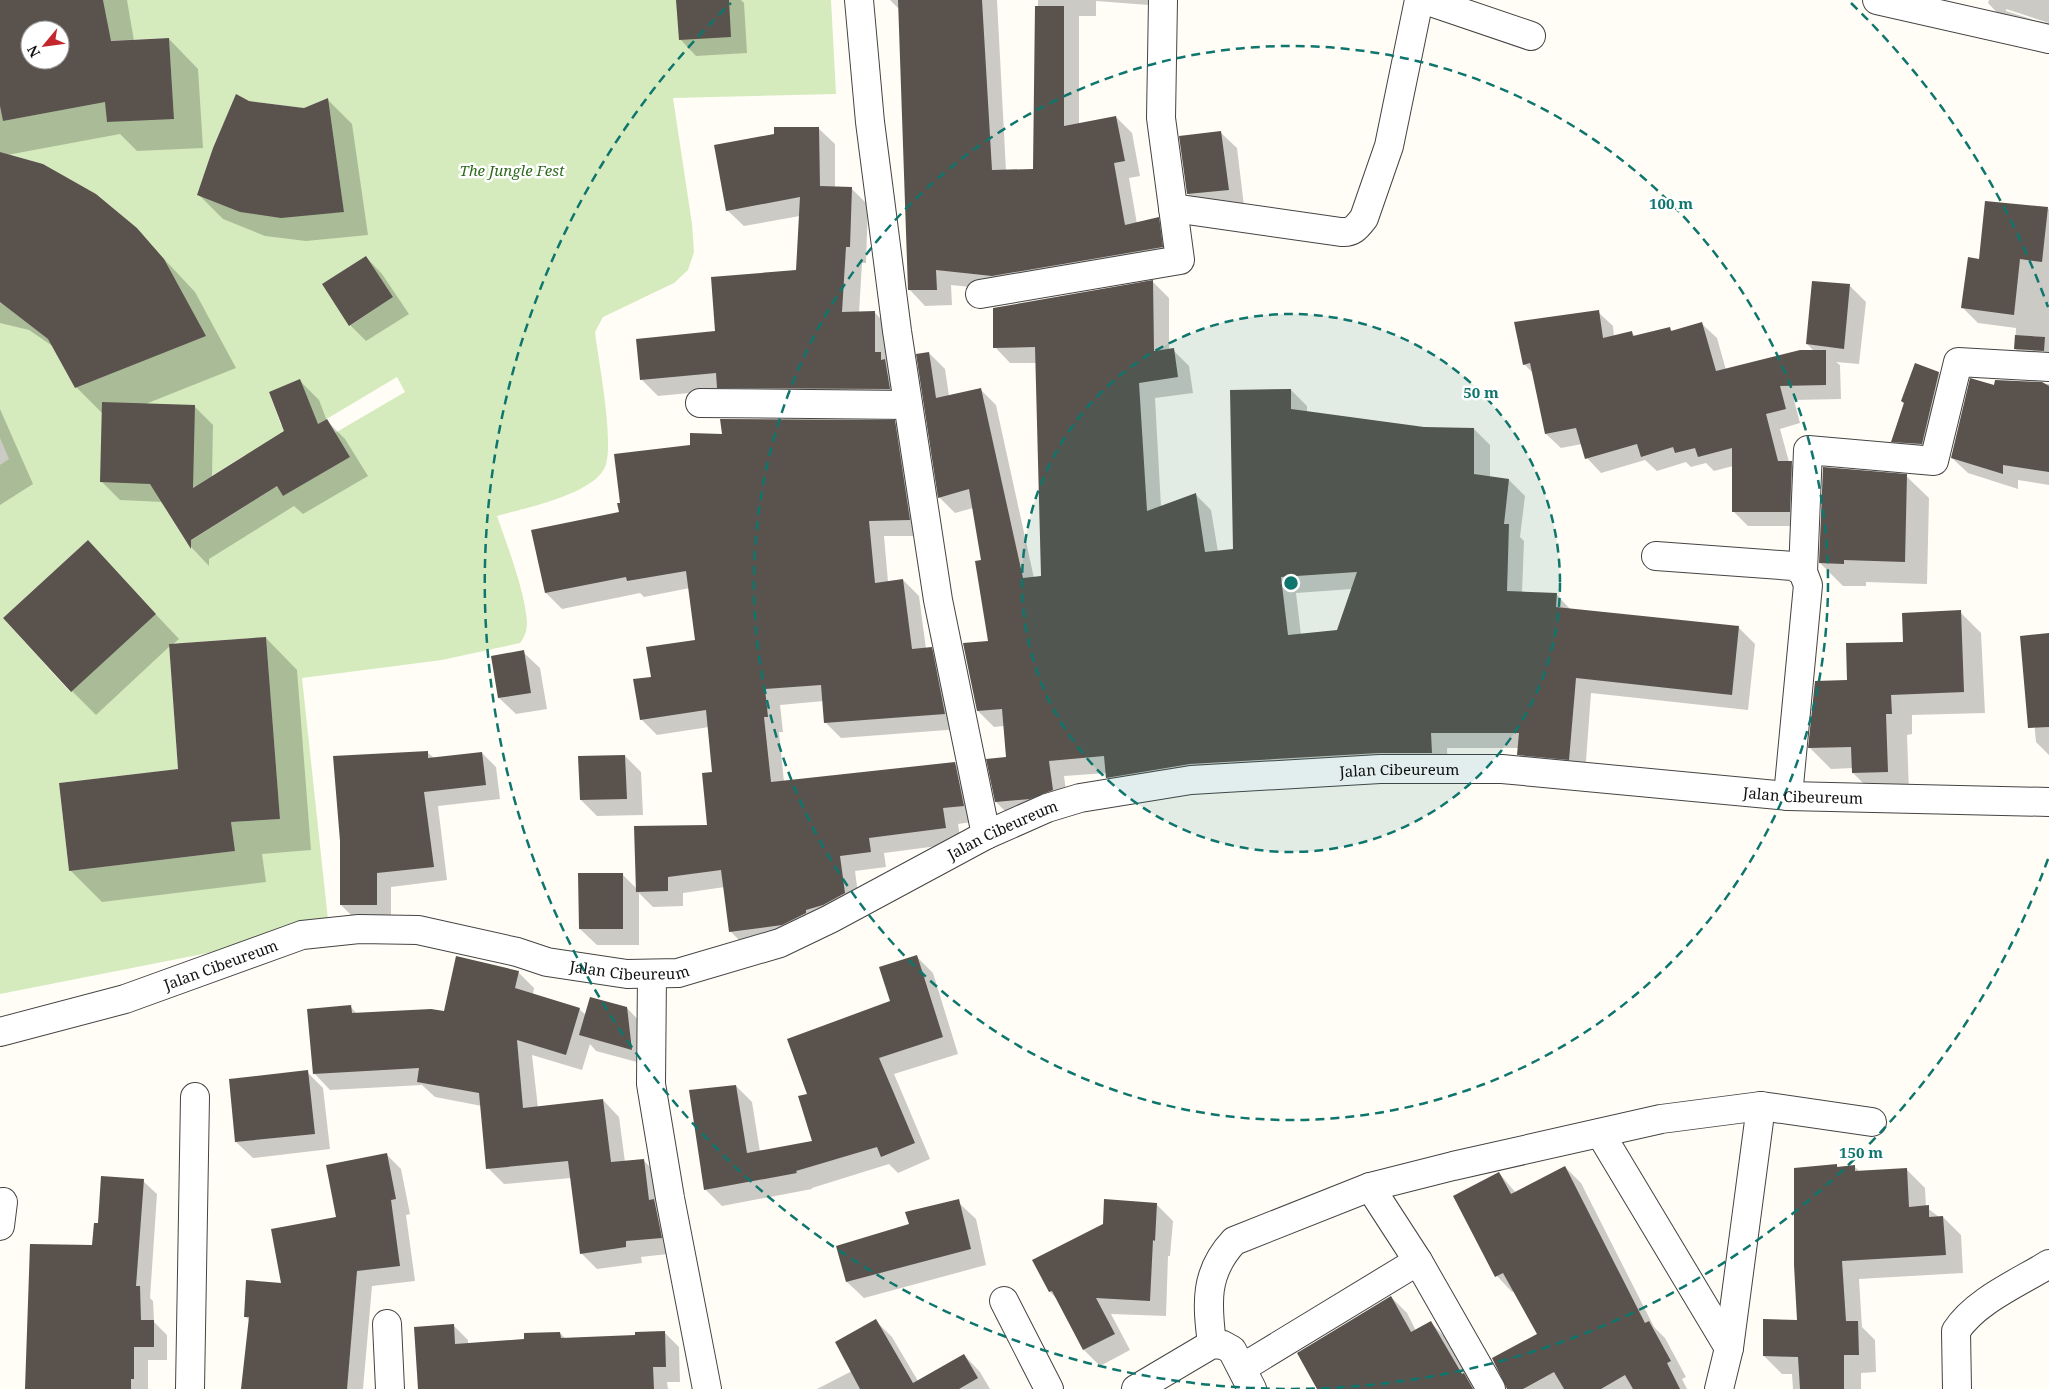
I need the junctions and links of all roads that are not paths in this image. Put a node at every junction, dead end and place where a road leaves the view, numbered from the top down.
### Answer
1 (858, 0) edge
2 (1163, 0) edge
3 (1419, 0) edge
4 (1425, 0) edge
5 (1877, 0) edge
6 (1948, 17) junction
7 (1531, 36) dead end
8 (2049, 39) edge
9 (2049, 46) edge
10 (1173, 208) junction
11 (980, 294) dead end
12 (2049, 367) edge
13 (700, 403) dead end
14 (908, 405) junction
15 (1656, 556) dead end
16 (1803, 572) junction
17 (1788, 796) junction
18 (2049, 802) edge
19 (986, 835) junction
20 (652, 974) junction
21 (0, 1032) edge
22 (195, 1097) dead end
23 (1761, 1106) junction
24 (1872, 1122) dead end
25 (1600, 1133) junction
26 (1370, 1188) junction
27 (1418, 1261) junction
28 (2049, 1264) edge
29 (1004, 1301) dead end
30 (387, 1324) dead end
31 (1212, 1344) junction
32 (1728, 1348) junction
33 (1247, 1379) edge
34 (190, 1389) edge
35 (390, 1389) edge
36 (708, 1389) edge
37 (1050, 1389) edge
38 (1136, 1389) edge
39 (1491, 1389) edge
40 (1718, 1389) edge
41 (1957, 1389) edge

1 - 14 street
2 - 10 street
3 - 10 street
4 - 7 street
5 - 6 street
6 - 8 street
6 - 9 street
10 - 11 street
12 - 16 street
13 - 14 street
14 - 19 street
15 - 16 street
16 - 17 street
17 - 18 street, Jalan Cibeureum
17 - 19 street, Jalan Cibeureum
19 - 20 street, Jalan Cibeureum
20 - 21 street, Jalan Cibeureum
20 - 36 street
22 - 34 street
23 - 24 street
23 - 25 street
23 - 32 street
25 - 26 street
25 - 32 street
26 - 27 street
26 - 31 street
27 - 33 street
27 - 39 street
28 - 41 street
29 - 37 street
30 - 35 street
31 - 33 street
31 - 38 street
32 - 40 street

